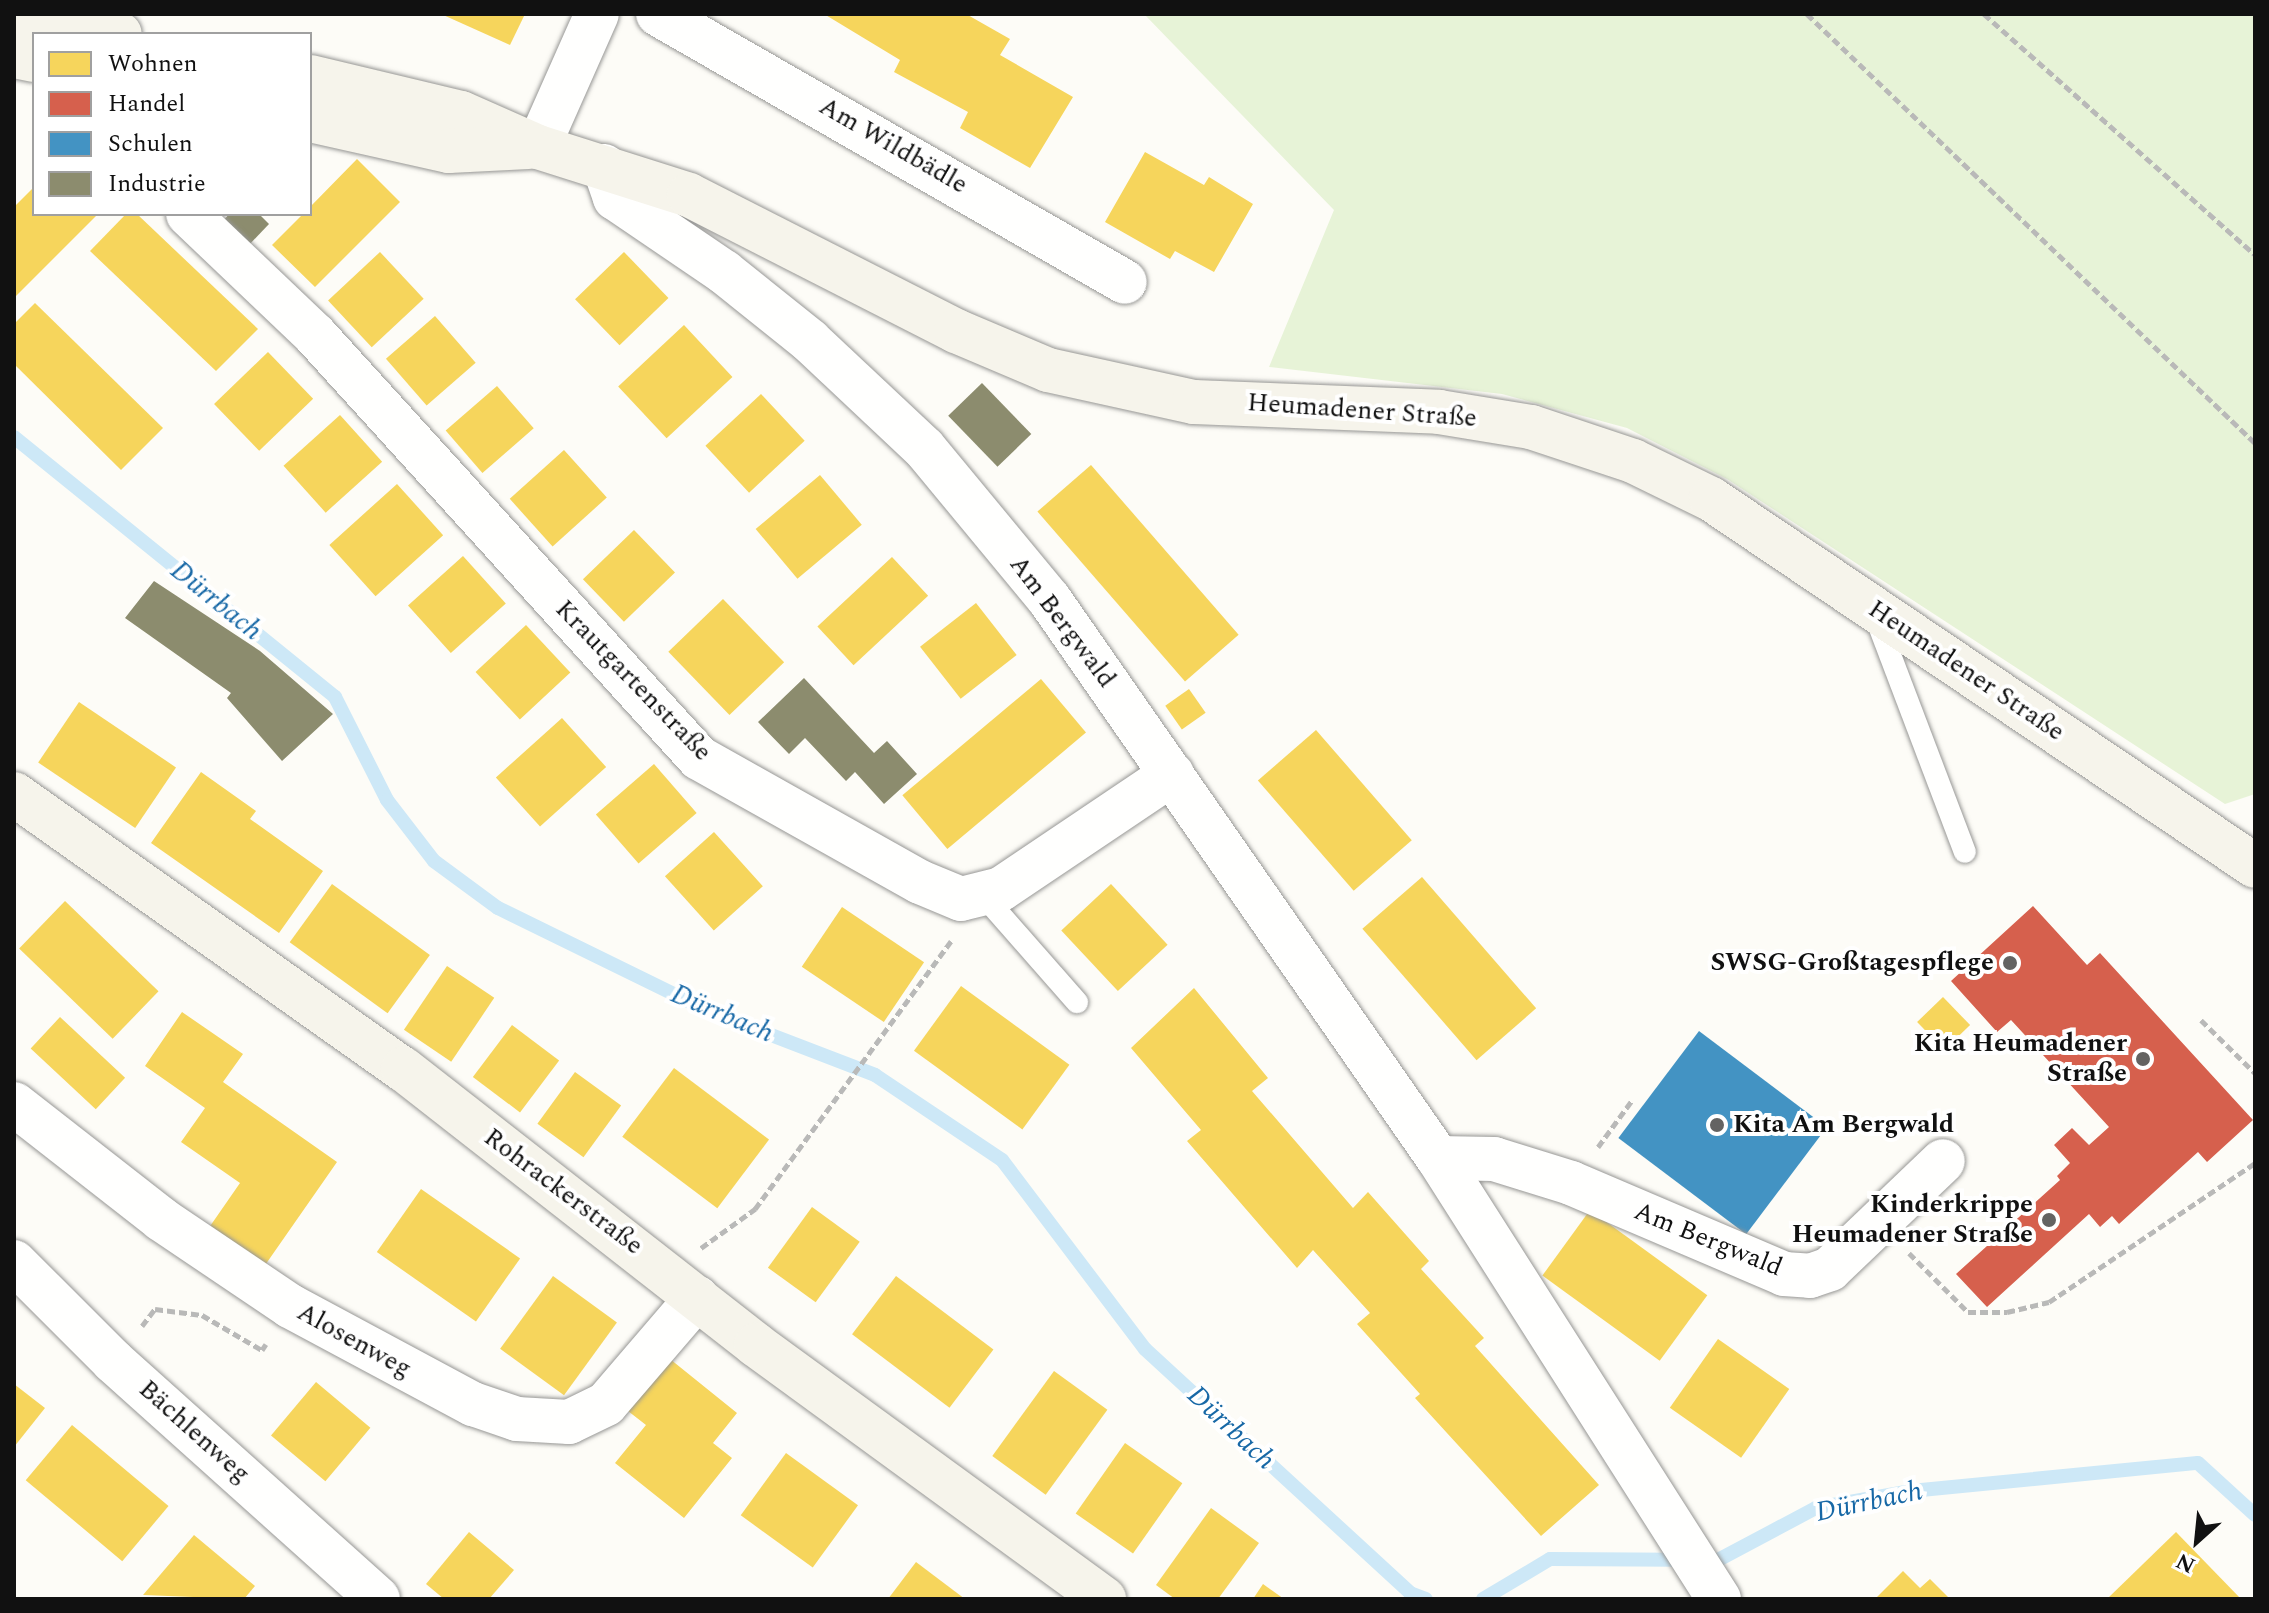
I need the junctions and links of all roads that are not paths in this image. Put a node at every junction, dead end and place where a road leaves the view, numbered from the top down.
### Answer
1 (597, 14) edge
2 (658, 14) edge
3 (14, 17) edge
4 (108, 32) edge
5 (312, 77) edge
6 (312, 120) edge
7 (538, 147) junction
8 (604, 166) junction
9 (190, 216) edge
10 (1125, 282) dead end
11 (1873, 608) junction
12 (1172, 774) junction
13 (14, 794) edge
14 (1965, 852) dead end
15 (2255, 866) edge
16 (972, 896) junction
17 (1077, 1002) dead end
18 (14, 1104) edge
19 (1438, 1158) junction
20 (1943, 1161) dead end
21 (14, 1262) edge
22 (682, 1285) junction
23 (378, 1599) edge
24 (1104, 1599) edge
25 (1719, 1599) edge

1 - 7 street
2 - 10 street, Am Wildbädle
3 - 4 main road
5 - 7 main road, Heumadener Straße
6 - 7 main road, Heumadener Straße
7 - 8 main road, Heumadener Straße
8 - 11 main road, Heumadener Straße
8 - 12 street, Am Bergwald
9 - 16 street, Krautgartenstraße
11 - 14 lane
11 - 15 main road, Heumadener Straße
12 - 16 street
12 - 19 street, Am Bergwald
13 - 22 main road, Rohrackerstraße
16 - 17 lane
18 - 22 street, Alosenweg
19 - 20 street, Am Bergwald
19 - 25 street, Am Bergwald
21 - 23 street, Bächlenweg
22 - 24 main road, Rohrackerstraße

